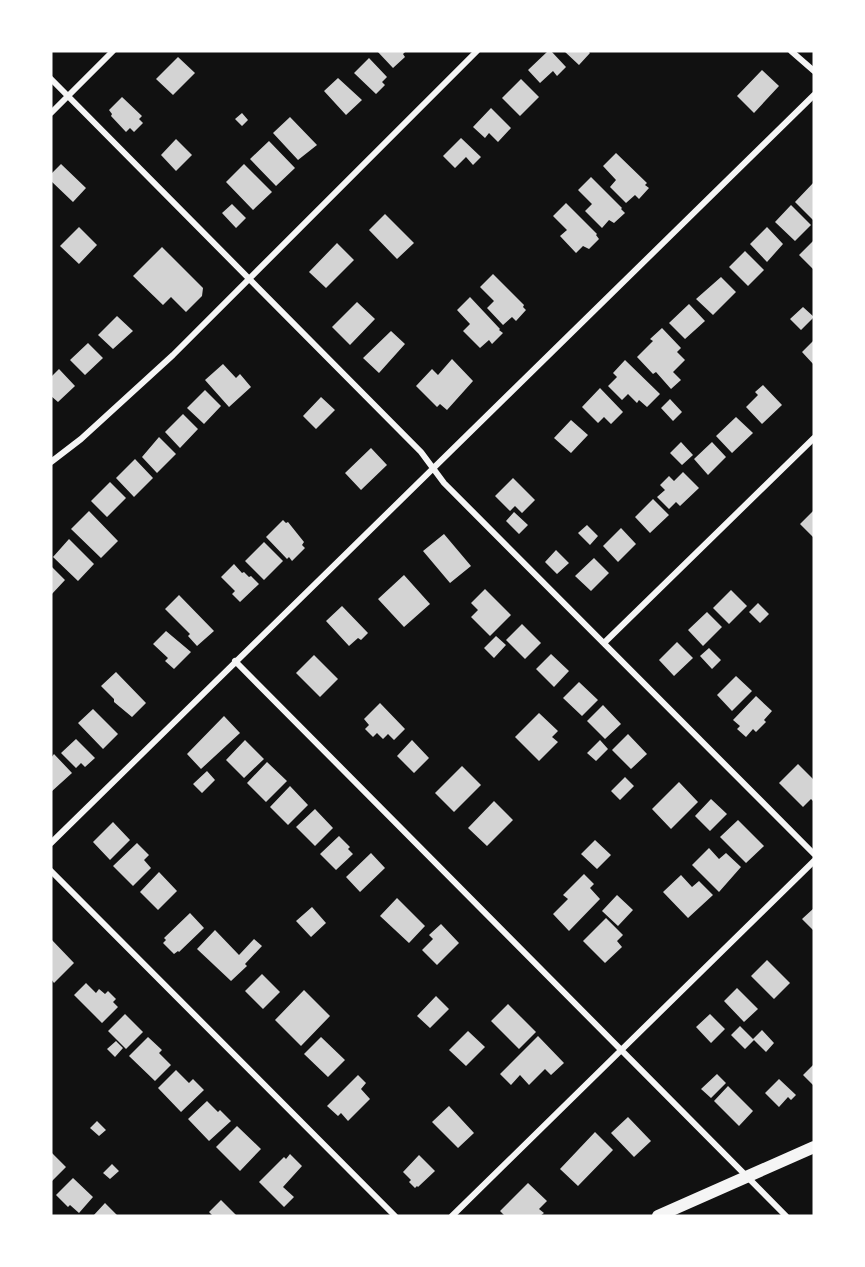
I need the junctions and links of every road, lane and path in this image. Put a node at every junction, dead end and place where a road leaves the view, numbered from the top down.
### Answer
1 (113, 51) edge
2 (477, 51) edge
3 (791, 51) edge
4 (814, 71) edge
5 (51, 79) edge
6 (814, 95) edge
7 (68, 96) junction
8 (51, 113) edge
9 (249, 280) junction
10 (814, 438) edge
11 (51, 462) edge
12 (433, 468) junction
13 (604, 643) junction
14 (235, 661) junction
15 (51, 843) edge
16 (814, 854) edge
17 (814, 861) edge
18 (51, 870) edge
19 (621, 1050) junction
20 (814, 1146) edge
21 (747, 1177) junction
22 (395, 1216) edge
23 (453, 1216) edge
24 (658, 1216) edge
25 (786, 1216) edge

1 - 7 street
2 - 9 street
3 - 4 street
5 - 7 street
6 - 12 street
7 - 8 street
7 - 9 street
9 - 11 street
9 - 12 street
10 - 13 street
12 - 13 street
12 - 14 street
13 - 16 street
14 - 15 street
14 - 19 street
17 - 19 street
18 - 22 street
19 - 21 street
19 - 23 street
20 - 21 main road
21 - 24 main road
21 - 25 street

